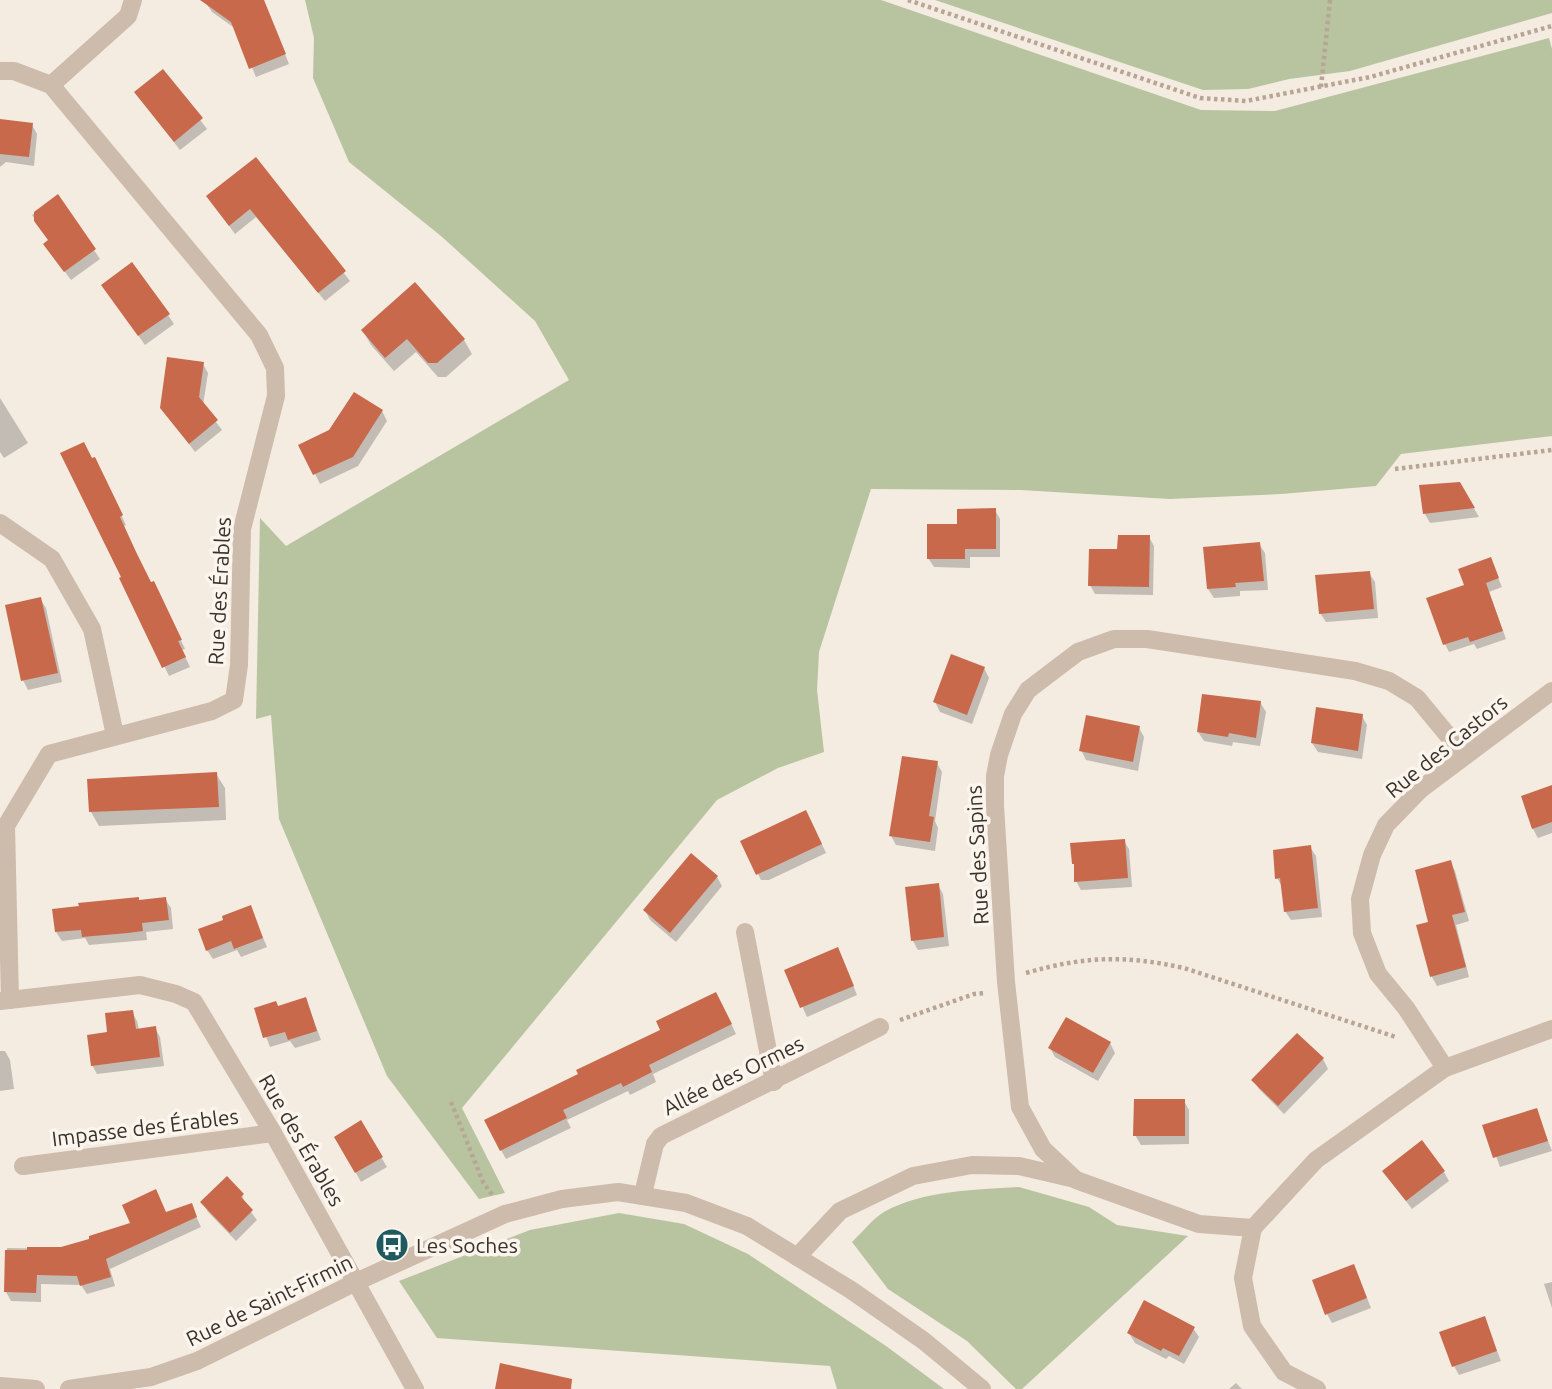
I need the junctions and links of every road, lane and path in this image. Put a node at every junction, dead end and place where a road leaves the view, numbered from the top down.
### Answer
1 (133, 0) edge
2 (908, 0) edge
3 (1330, 0) edge
4 (1552, 26) edge
5 (0, 71) edge
6 (51, 85) junction
7 (1321, 87) junction
8 (1552, 450) edge
9 (1395, 469) dead end
10 (0, 523) edge
11 (1552, 691) edge
12 (115, 736) junction
13 (1465, 756) junction
14 (745, 932) dead end
15 (1006, 985) junction
16 (5, 1001) edge
17 (880, 1027) joint
18 (1552, 1030) edge
19 (1424, 1036) junction
20 (1445, 1068) junction
21 (774, 1082) junction
22 (451, 1102) dead end
23 (273, 1133) junction
24 (23, 1166) dead end
25 (1076, 1180) junction
26 (643, 1194) junction
27 (505, 1214) junction
28 (1253, 1228) junction
29 (797, 1257) junction
30 (356, 1282) junction
31 (0, 1386) edge
32 (36, 1389) edge
33 (69, 1389) edge
34 (415, 1389) edge
35 (982, 1389) edge
36 (1317, 1389) edge

1 - 6 street
2 - 7 path
3 - 7 path
4 - 7 path
5 - 6 street, Rue des Érables
6 - 12 street, Rue des Érables
8 - 9 path
10 - 12 street
11 - 13 street, Rue des Castors
12 - 16 street, Rue des Érables
13 - 15 street, Rue des Sapins
13 - 19 street, Rue des Castors
14 - 21 street
15 - 17 path
15 - 19 path
15 - 25 street, Rue des Sapins
16 - 23 street, Rue des Érables
17 - 21 street, Allée des Ormes
18 - 20 street
19 - 20 street, Rue des Castors
20 - 28 street
21 - 26 street, Allée des Ormes
22 - 27 path
23 - 24 street, Impasse des Érables
23 - 30 street, Rue des Érables
25 - 28 street, Rue des Sapins
25 - 29 street
26 - 27 street, Rue de Saint-Firmin
26 - 29 street, Rue de Saint-Firmin
27 - 30 street, Rue de Saint-Firmin
28 - 36 street
29 - 35 street, Rue de Saint-Firmin
30 - 33 street, Rue de Saint-Firmin
30 - 34 street, Rue des Érables
31 - 32 street

